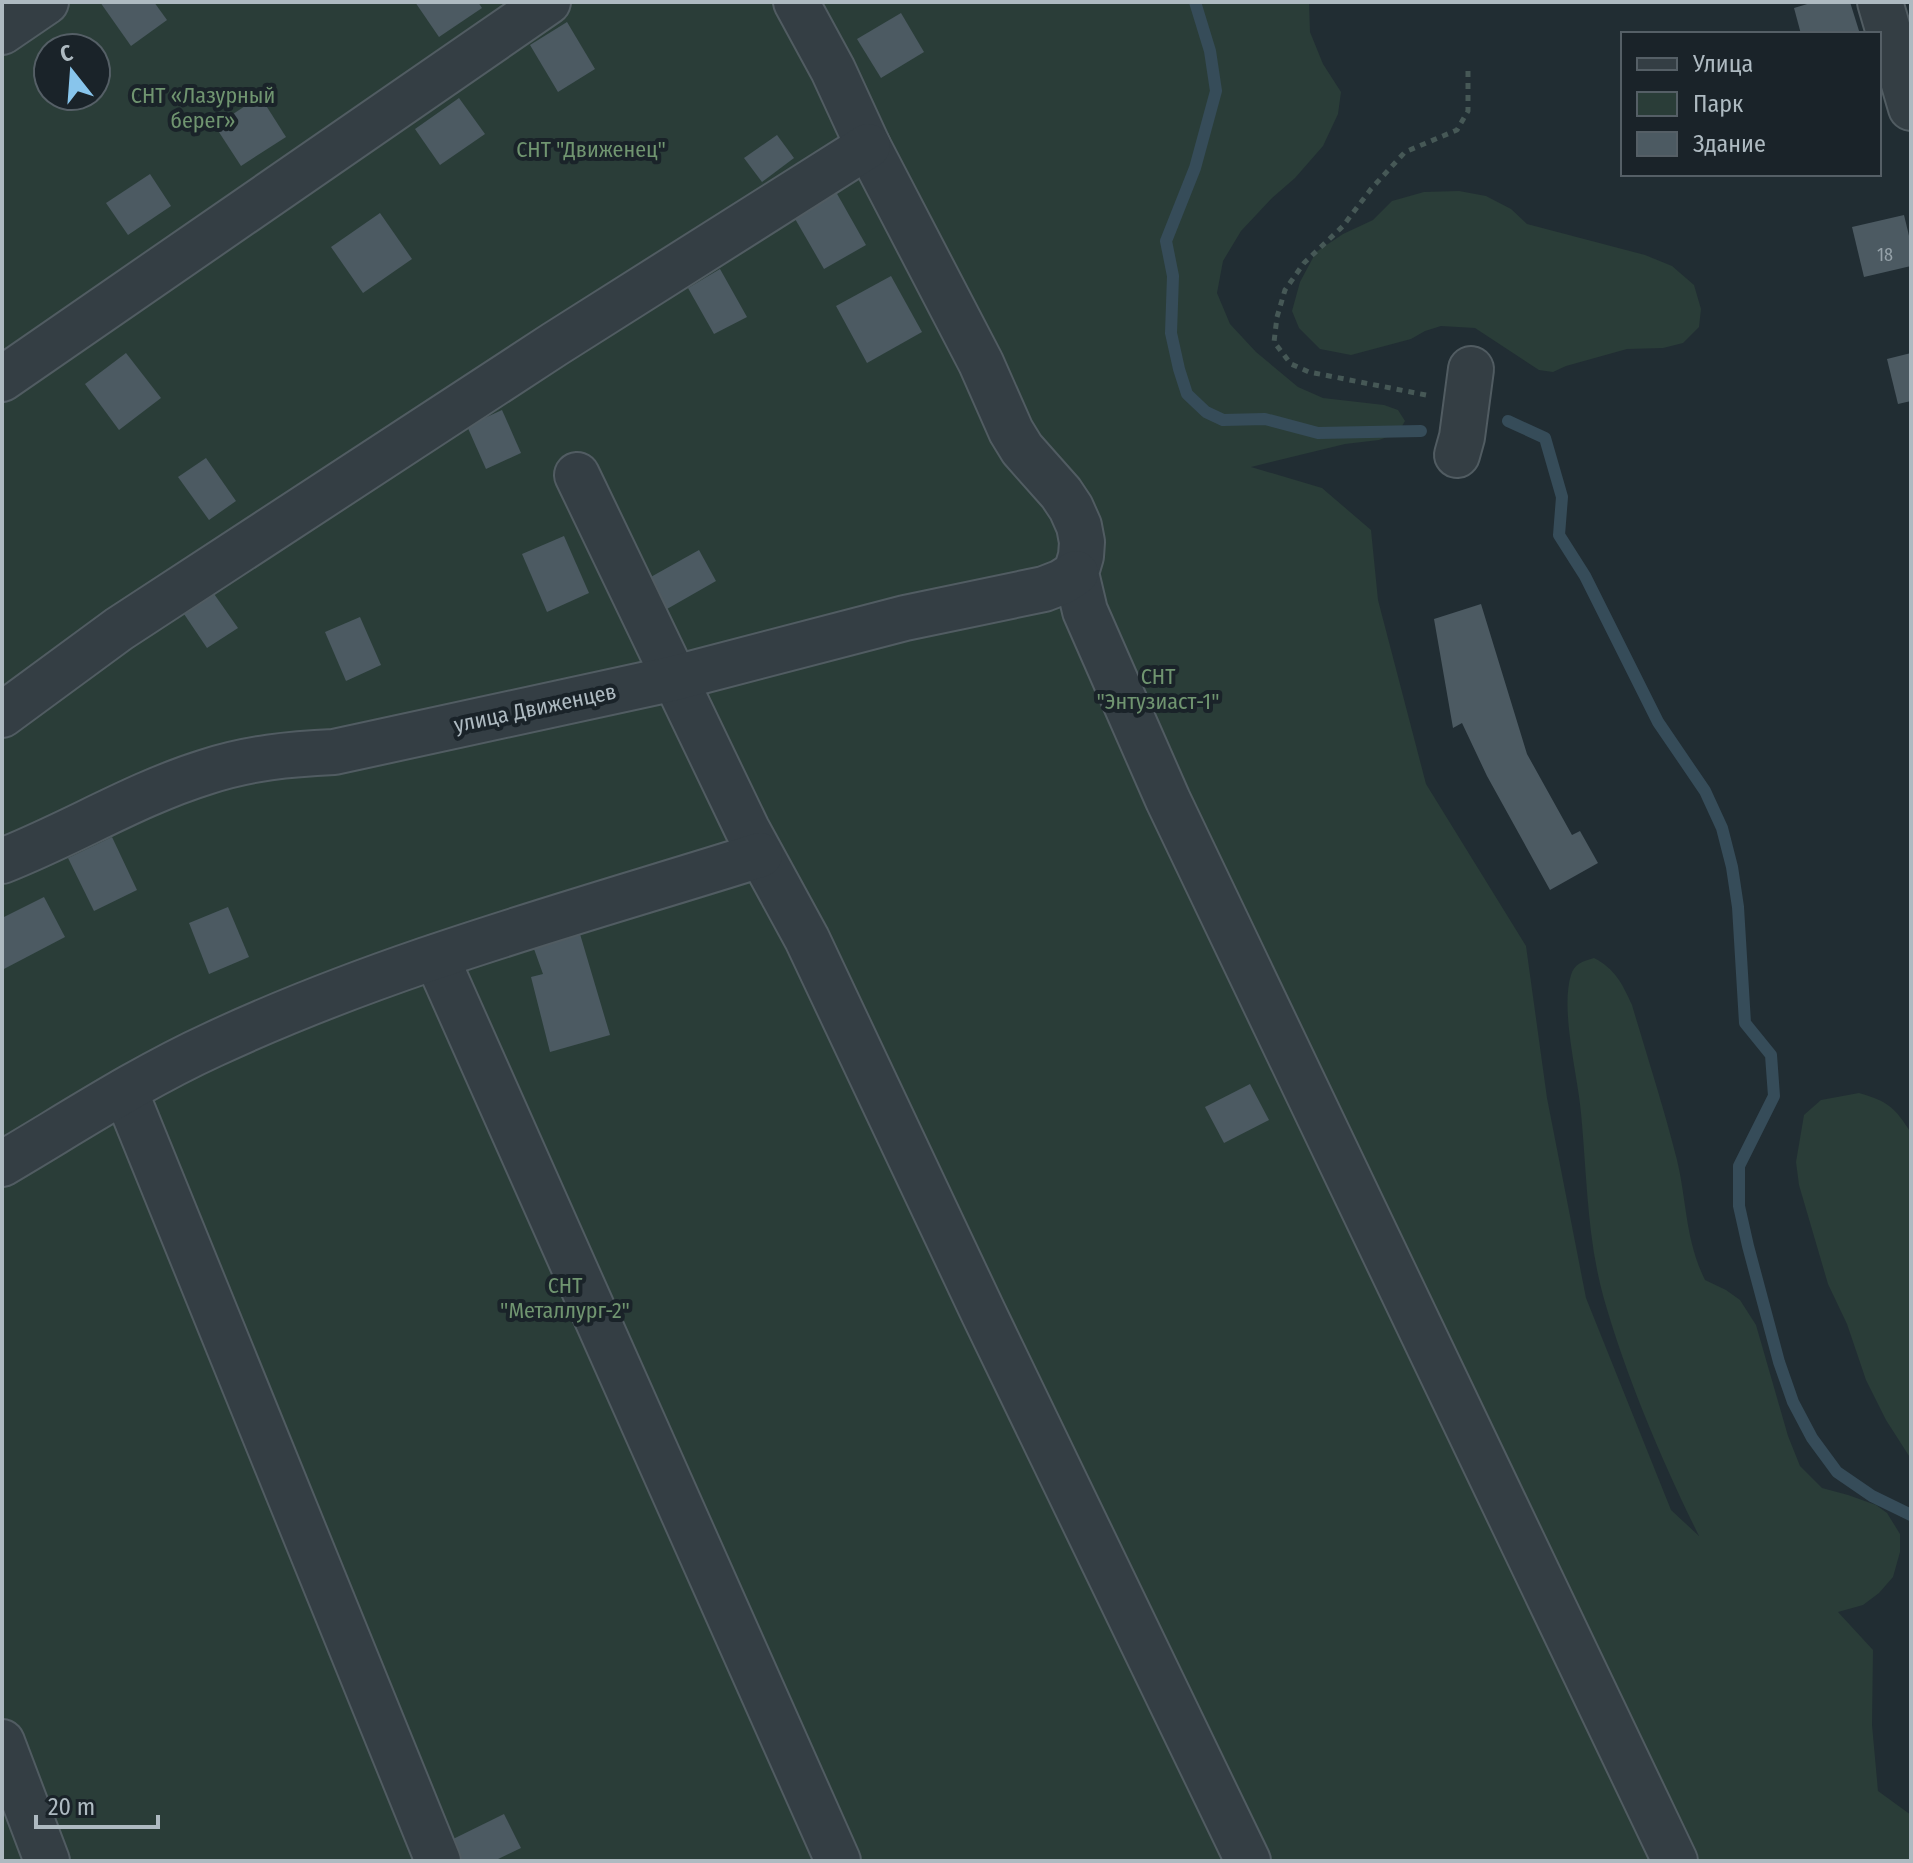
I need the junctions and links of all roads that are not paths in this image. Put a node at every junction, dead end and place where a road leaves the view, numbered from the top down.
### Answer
1 (46, 2) edge
2 (548, 2) edge
3 (796, 2) edge
4 (1880, 2) edge
5 (2, 32) edge
6 (1911, 108) edge
7 (868, 146) junction
8 (2, 379) edge
9 (1469, 384) road end
10 (1457, 455) dead end
11 (577, 475) dead end
12 (1076, 573) junction
13 (675, 678) junction
14 (2, 715) edge
15 (760, 855) junction
16 (2, 861) edge
17 (436, 957) junction
18 (125, 1091) junction
19 (2, 1164) edge
20 (2, 1742) edge
21 (47, 1861) edge
22 (438, 1861) edge
23 (838, 1861) edge
24 (1248, 1861) edge
25 (1675, 1861) edge

1 - 5 street
2 - 8 street
3 - 7 street
4 - 6 street
7 - 12 street
7 - 14 street
9 - 10 street
11 - 13 street
12 - 13 street, улица Движенцев
12 - 25 street
13 - 15 street
13 - 16 street, улица Движенцев
15 - 17 street
15 - 24 street
17 - 18 street
17 - 23 street
18 - 19 street
18 - 22 street
20 - 21 street

